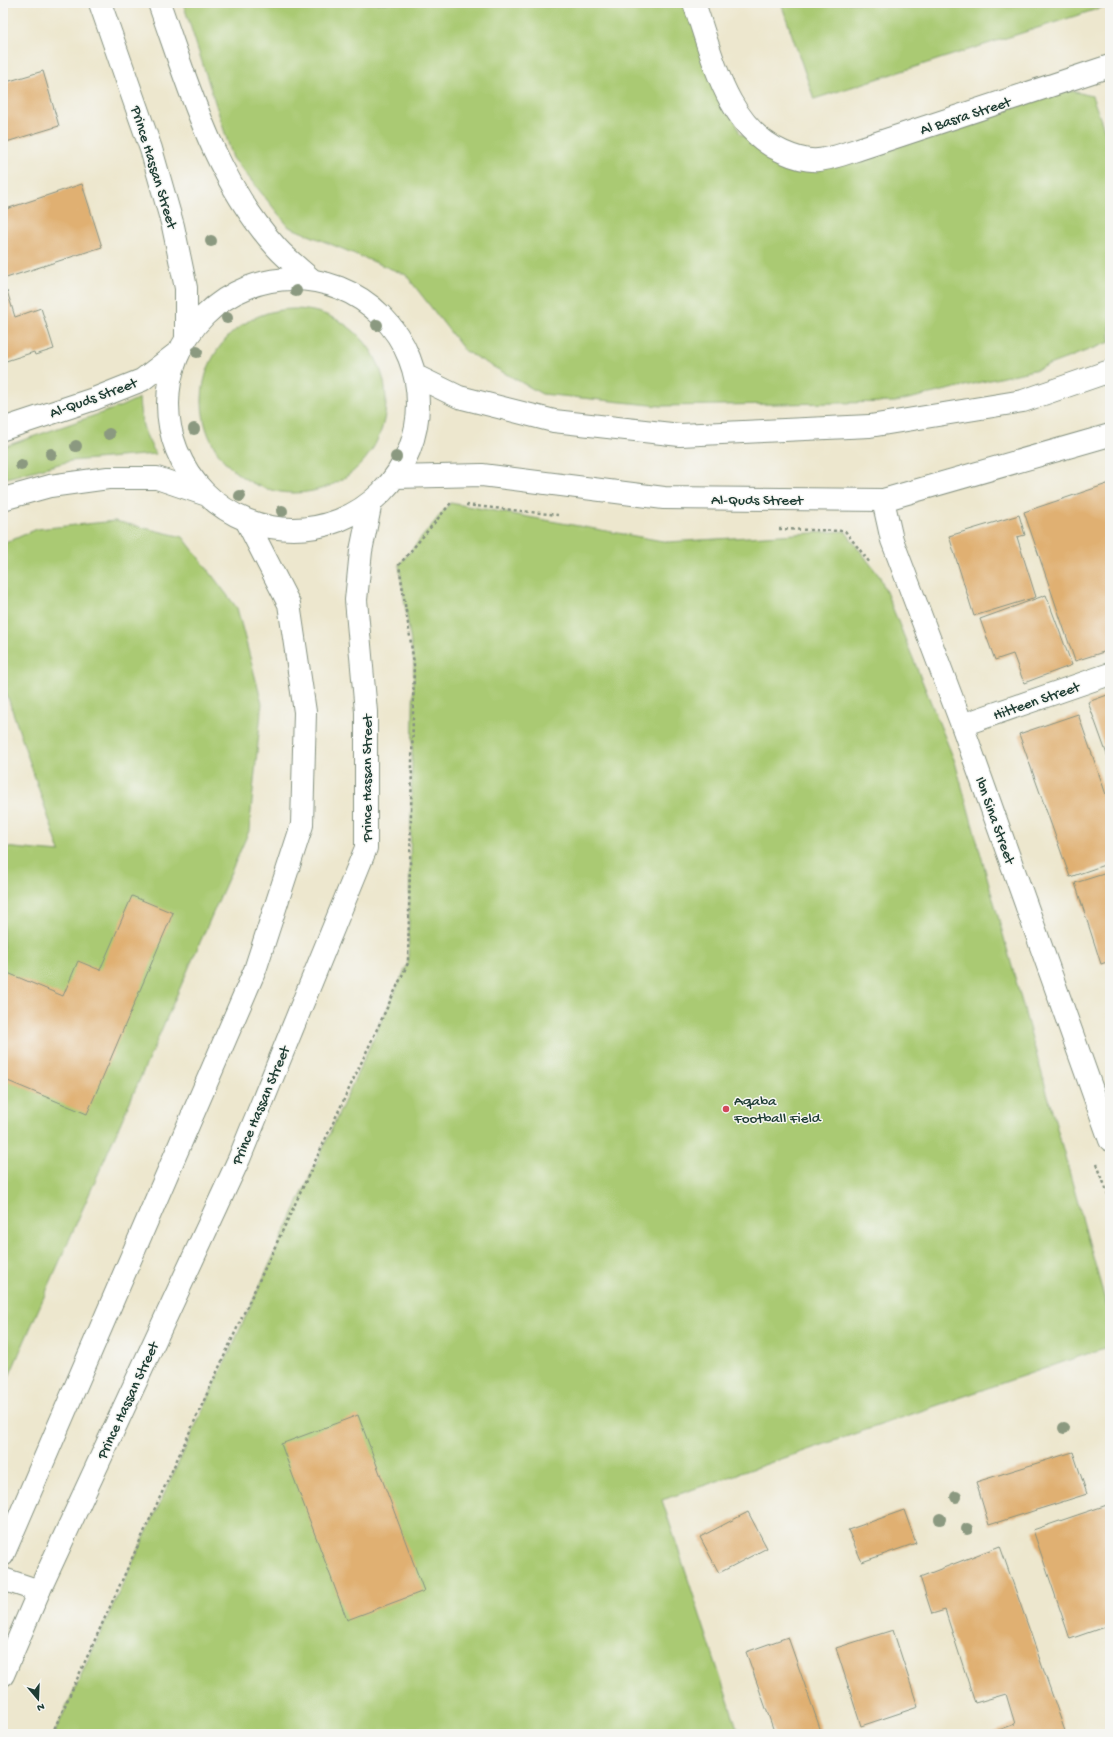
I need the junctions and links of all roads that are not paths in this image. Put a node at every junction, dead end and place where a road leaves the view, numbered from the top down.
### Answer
1 (100, 3) edge
2 (159, 3) edge
3 (694, 3) edge
4 (1108, 72) edge
5 (311, 279) junction
6 (182, 345) junction
7 (1110, 371) edge
8 (416, 376) junction
9 (3, 429) edge
10 (1110, 435) edge
11 (395, 477) junction
12 (204, 494) junction
13 (3, 499) edge
14 (883, 500) junction
15 (371, 502) junction
16 (246, 520) junction
17 (1110, 674) edge
18 (962, 725) junction
19 (1110, 1140) edge
20 (3, 1555) edge
21 (3, 1579) edge
22 (39, 1591) junction
23 (3, 1675) edge

1 - 6 main road, Prince Hassan Street
2 - 5 main road
3 - 4 main road, Al Basra Street
5 - 6 main road, Al-Quds Street
5 - 8 main road
6 - 9 main road, Al-Quds Street
6 - 12 main road
7 - 8 main road
8 - 11 main road
10 - 14 main road, Al-Quds Street
11 - 14 main road, Al-Quds Street
11 - 15 main road
12 - 13 main road
12 - 16 main road
14 - 18 main road, Ibn Sina Street
15 - 16 main road
15 - 22 main road, Prince Hassan Street
16 - 20 main road
17 - 18 main road, Hitteen Street
18 - 19 main road, Ibn Sina Street
21 - 22 main road
22 - 23 main road, Prince Hassan Street

